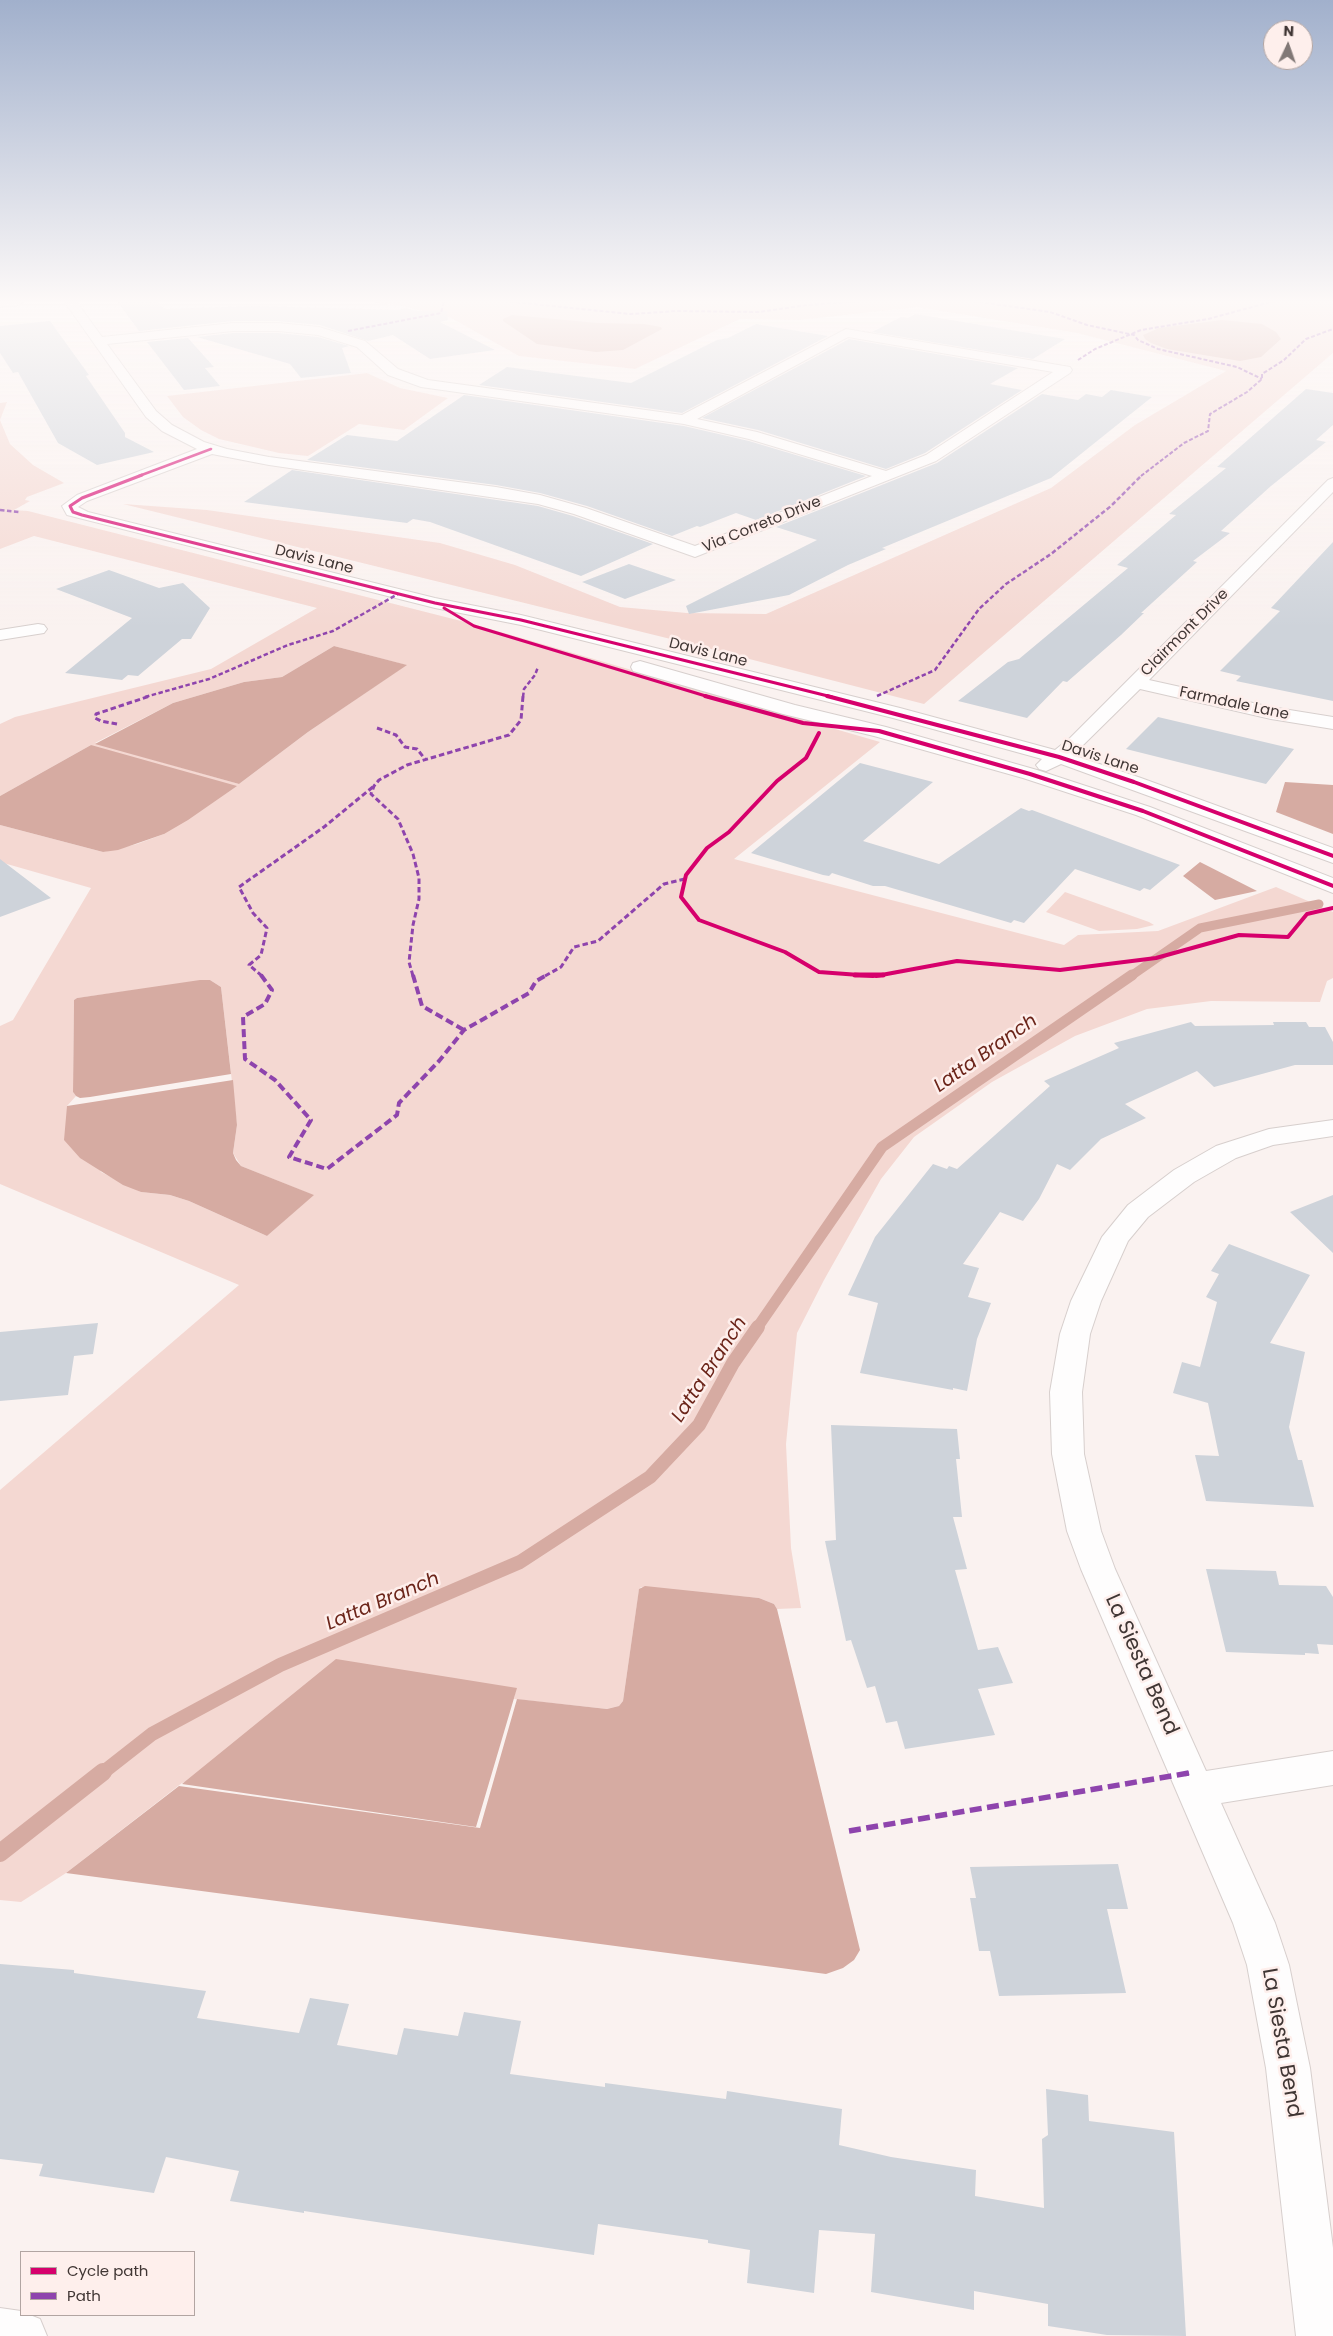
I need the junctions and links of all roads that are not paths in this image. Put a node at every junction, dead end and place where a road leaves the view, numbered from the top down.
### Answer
1 (150, 410) edge
2 (612, 410) edge
3 (703, 410) edge
4 (1004, 410) edge
5 (684, 420) junction
6 (212, 449) junction
7 (887, 476) junction
8 (1333, 483) edge
9 (435, 603) junction
10 (38, 629) dead end
11 (0, 635) edge
12 (1136, 683) junction
13 (1333, 723) edge
14 (1059, 758) junction
15 (1030, 774) junction
16 (1333, 856) edge
17 (1333, 886) edge
18 (1333, 1128) edge
19 (1333, 1768) edge
20 (1197, 1790) junction
21 (0, 2332) edge
22 (23, 2336) edge
23 (1320, 2336) edge

1 - 6 street, Via Correto Drive
2 - 5 street
3 - 5 street, Via Correto Drive
4 - 7 street, Via Correto Drive
5 - 7 street
6 - 7 street, Via Correto Drive
6 - 9 street, Davis Lane
8 - 12 street, Clairmont Drive
9 - 14 street, Davis Lane
9 - 15 street, Davis Lane
10 - 11 street
12 - 13 street, Farmdale Lane
12 - 14 street, Clairmont Drive
14 - 15 street, Clairmont Drive
14 - 16 street, Davis Lane
15 - 17 street, Davis Lane
18 - 20 street, La Siesta Bend
19 - 20 street
20 - 23 street, La Siesta Bend
21 - 22 street

